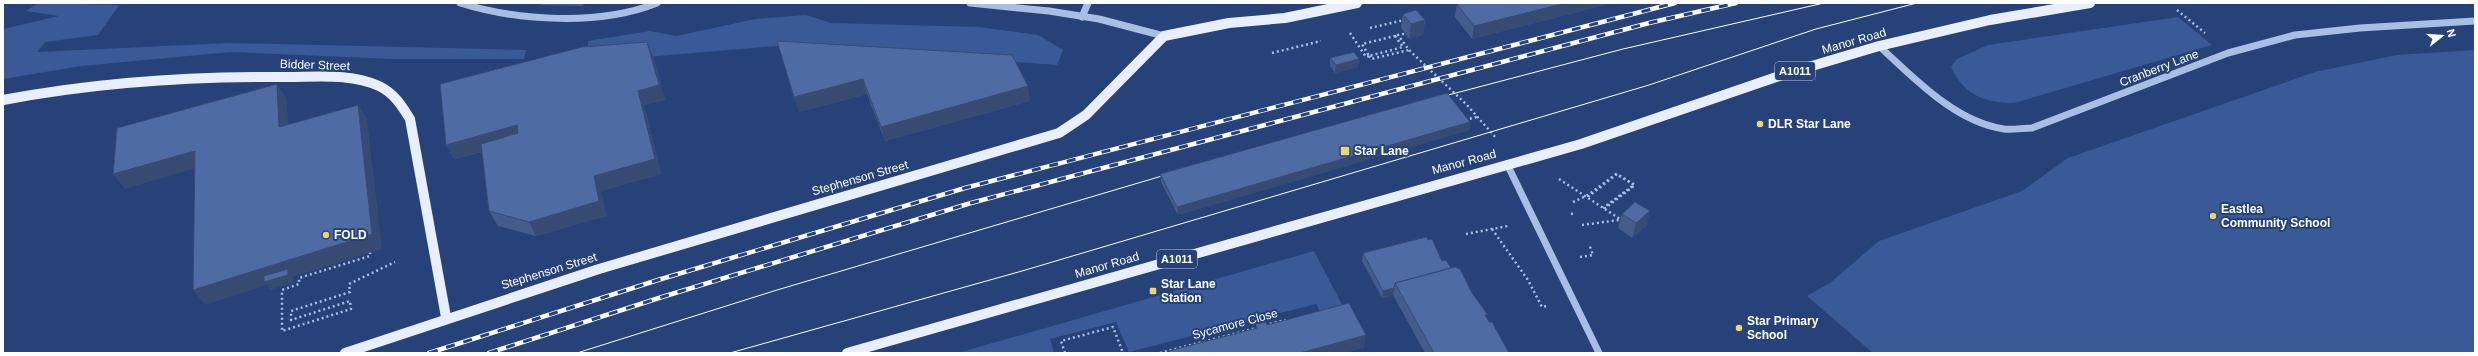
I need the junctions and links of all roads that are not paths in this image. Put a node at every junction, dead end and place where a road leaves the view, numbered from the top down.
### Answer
1 (460, 3) edge
2 (657, 3) edge
3 (970, 3) edge
4 (1088, 3) edge
5 (1357, 3) edge
6 (2090, 3) edge
7 (1082, 17) junction
8 (2475, 21) edge
9 (1164, 36) junction
10 (1879, 46) junction
11 (3, 100) edge
12 (1507, 164) junction
13 (446, 317) junction
14 (345, 353) edge
15 (846, 353) edge
16 (1599, 353) edge

1 - 2 street
3 - 7 street
4 - 7 street
5 - 9 main road
6 - 10 main road, Manor Road / A1011
7 - 9 street
8 - 10 street, Cranberry Lane
9 - 13 main road, Stephenson Street
10 - 12 main road, Manor Road / A1011
11 - 13 main road, Bidder Street
12 - 15 main road, Manor Road / A1011
12 - 16 street
13 - 14 main road, Stephenson Street

